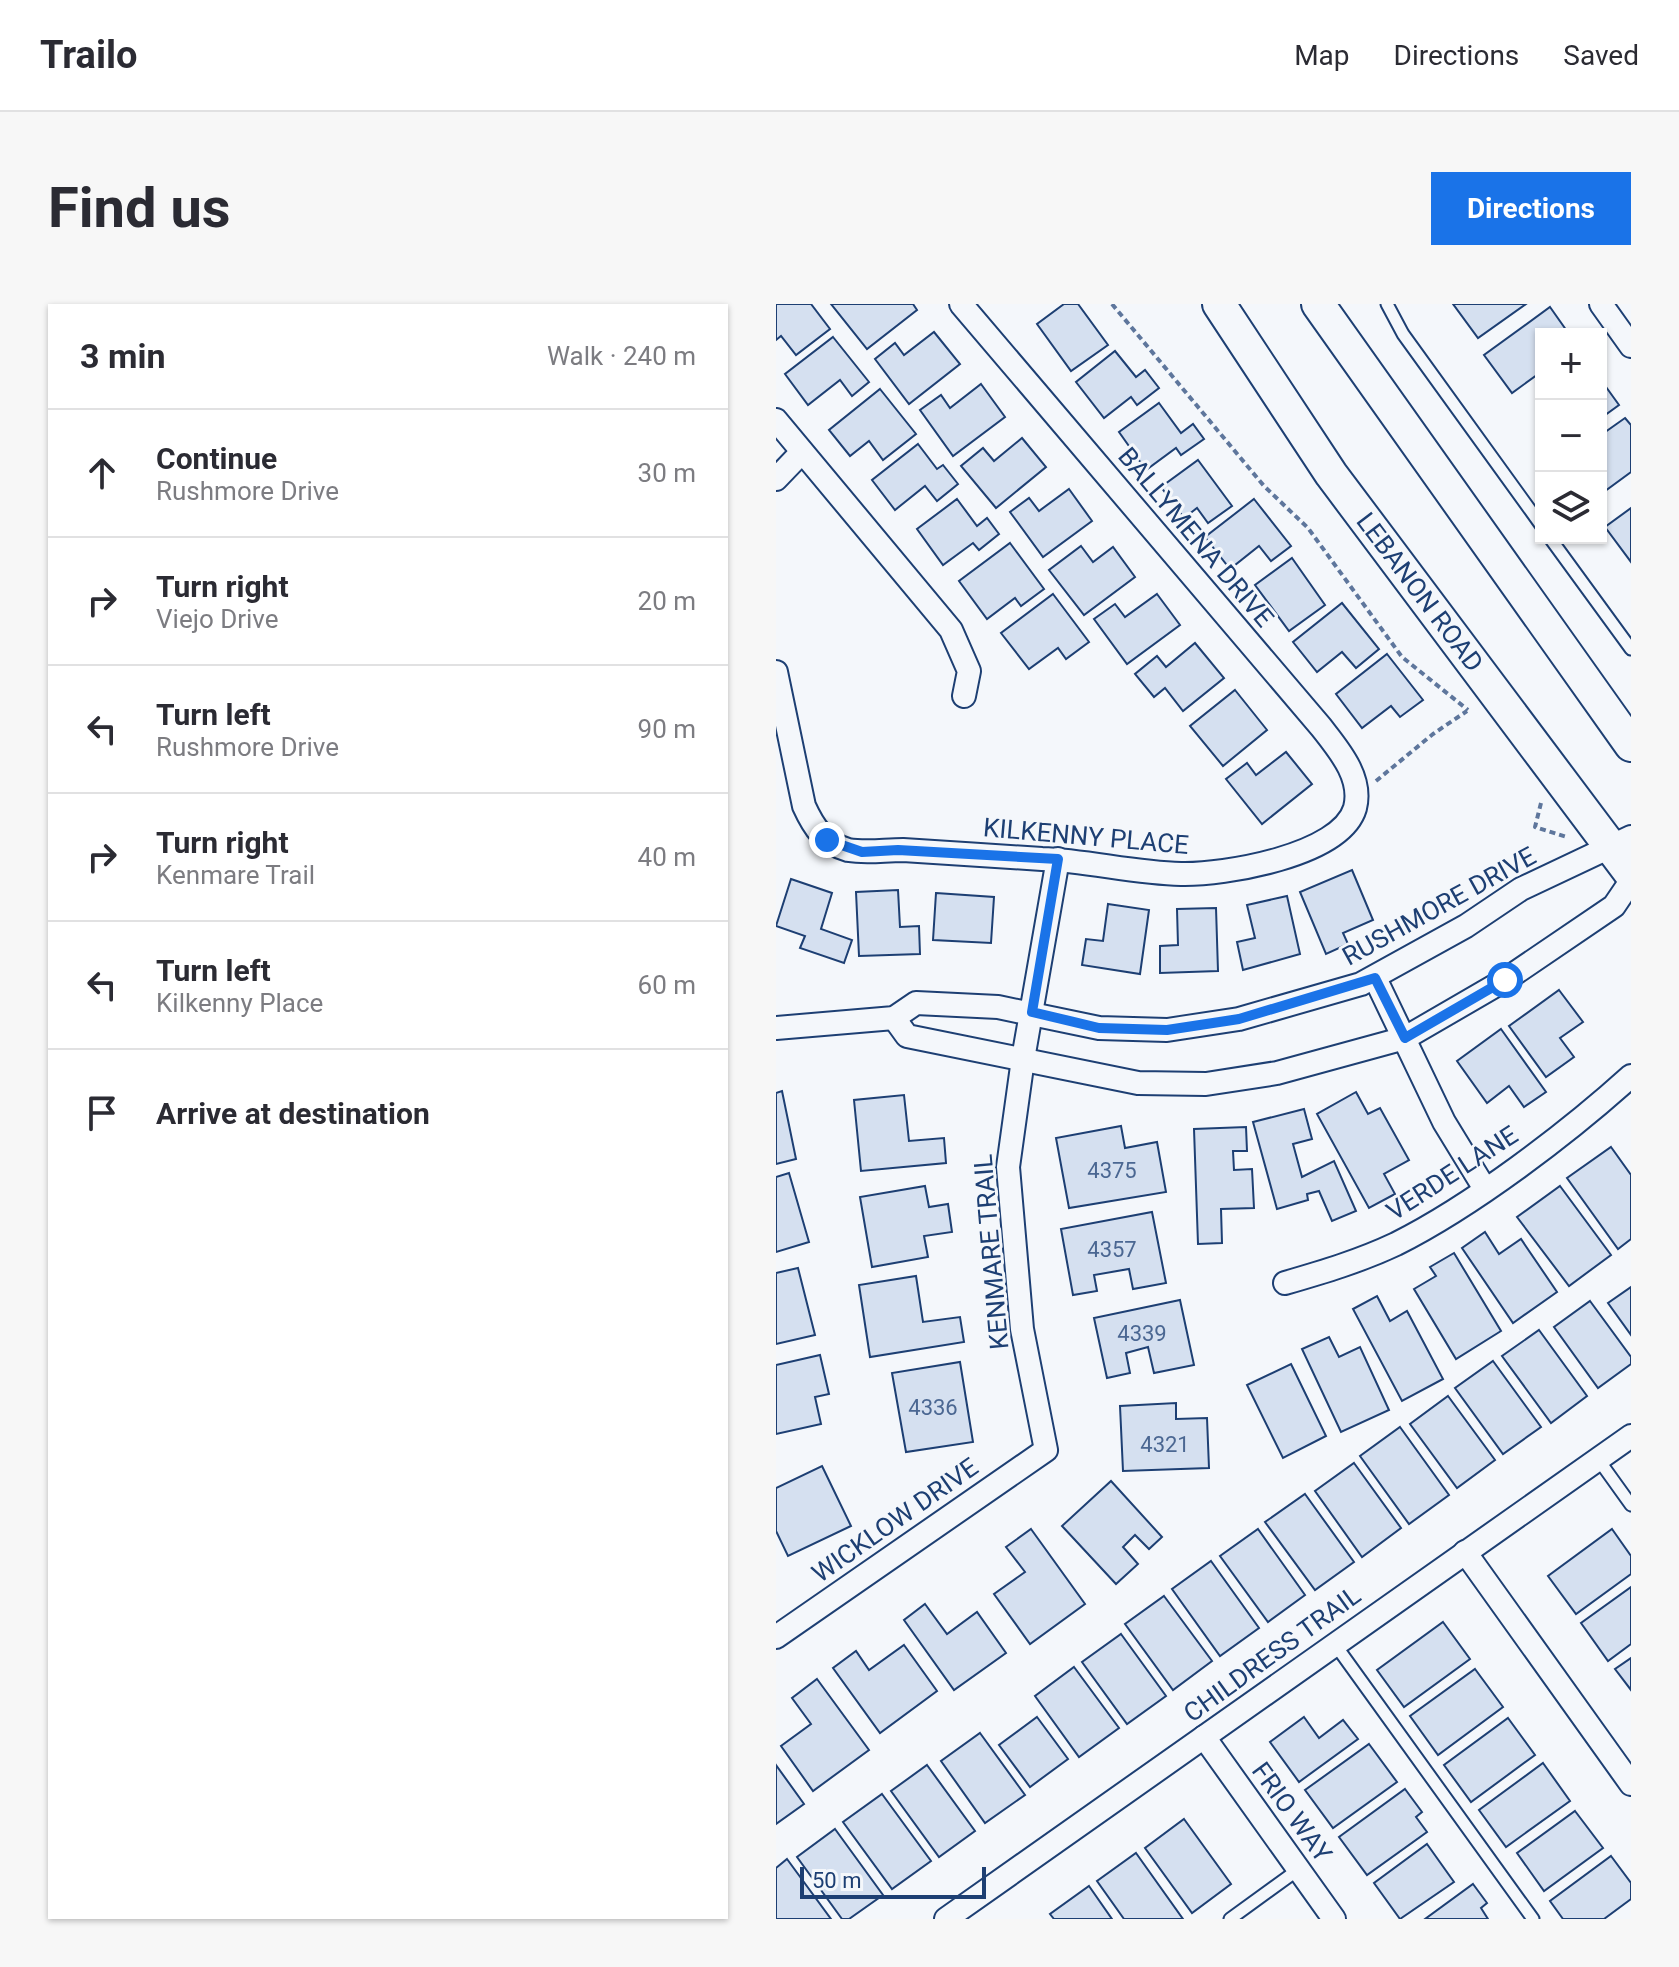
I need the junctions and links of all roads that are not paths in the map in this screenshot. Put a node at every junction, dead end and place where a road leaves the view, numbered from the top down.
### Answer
1 (961, 304) edge
2 (1219, 304) edge
3 (1318, 304) edge
4 (1387, 304) edge
5 (1601, 304) edge
6 (1631, 346) edge
7 (776, 420) edge
8 (802, 452) junction
9 (776, 479) edge
10 (1535, 517) edge
11 (1554, 544) edge
12 (1631, 649) edge
13 (776, 672) edge
14 (964, 696) dead end
15 (1631, 745) edge
16 (1353, 809) joint
17 (1621, 842) edge
18 (1058, 859) junction
19 (1631, 874) edge
20 (1631, 881) edge
21 (1375, 978) junction
22 (1032, 1012) junction
23 (894, 1018) junction
24 (776, 1028) edge
25 (1405, 1038) junction
26 (1023, 1059) junction
27 (1631, 1076) edge
28 (1485, 1189) junction
29 (1285, 1283) dead end
30 (1631, 1436) edge
31 (1046, 1450) joint
32 (1598, 1459) junction
33 (1631, 1505) edge
34 (1465, 1552) junction
35 (776, 1637) edge
36 (1334, 1643) junction
37 (1204, 1737) junction
38 (1631, 1784) edge
39 (1299, 1869) junction
40 (946, 1919) edge
41 (1230, 1919) edge
42 (1334, 1919) edge
43 (1533, 1919) edge

1 - 16 street, BALLYMENA DRIVE
2 - 17 main road, LEBANON ROAD
3 - 15 main road
4 - 10 lane
5 - 6 street
7 - 8 street
8 - 9 street
8 - 14 street
11 - 12 lane
13 - 18 street, KILKENNY PLACE
16 - 18 street, KILKENNY PLACE
17 - 19 main road, LEBANON ROAD
17 - 21 street, RUSHMORE DRIVE
18 - 22 street, KENMARE TRAIL
20 - 25 street
21 - 22 street, RUSHMORE DRIVE
21 - 25 street
22 - 23 street, RUSHMORE DRIVE
22 - 26 street, KENMARE TRAIL
23 - 24 street, RUSHMORE DRIVE
23 - 26 street
25 - 26 street
25 - 28 street
26 - 31 street, KENMARE TRAIL
27 - 28 street, VERDE LANE
28 - 29 street, VERDE LANE
30 - 32 street, CHILDRESS TRAIL
31 - 35 street, WICKLOW DRIVE
32 - 33 lane
32 - 34 street, CHILDRESS TRAIL
34 - 36 street, CHILDRESS TRAIL
34 - 38 street
36 - 37 street, CHILDRESS TRAIL
36 - 43 lane
37 - 39 street, FRIO WAY
37 - 40 street, CHILDRESS TRAIL
39 - 41 lane
39 - 42 street, FRIO WAY

